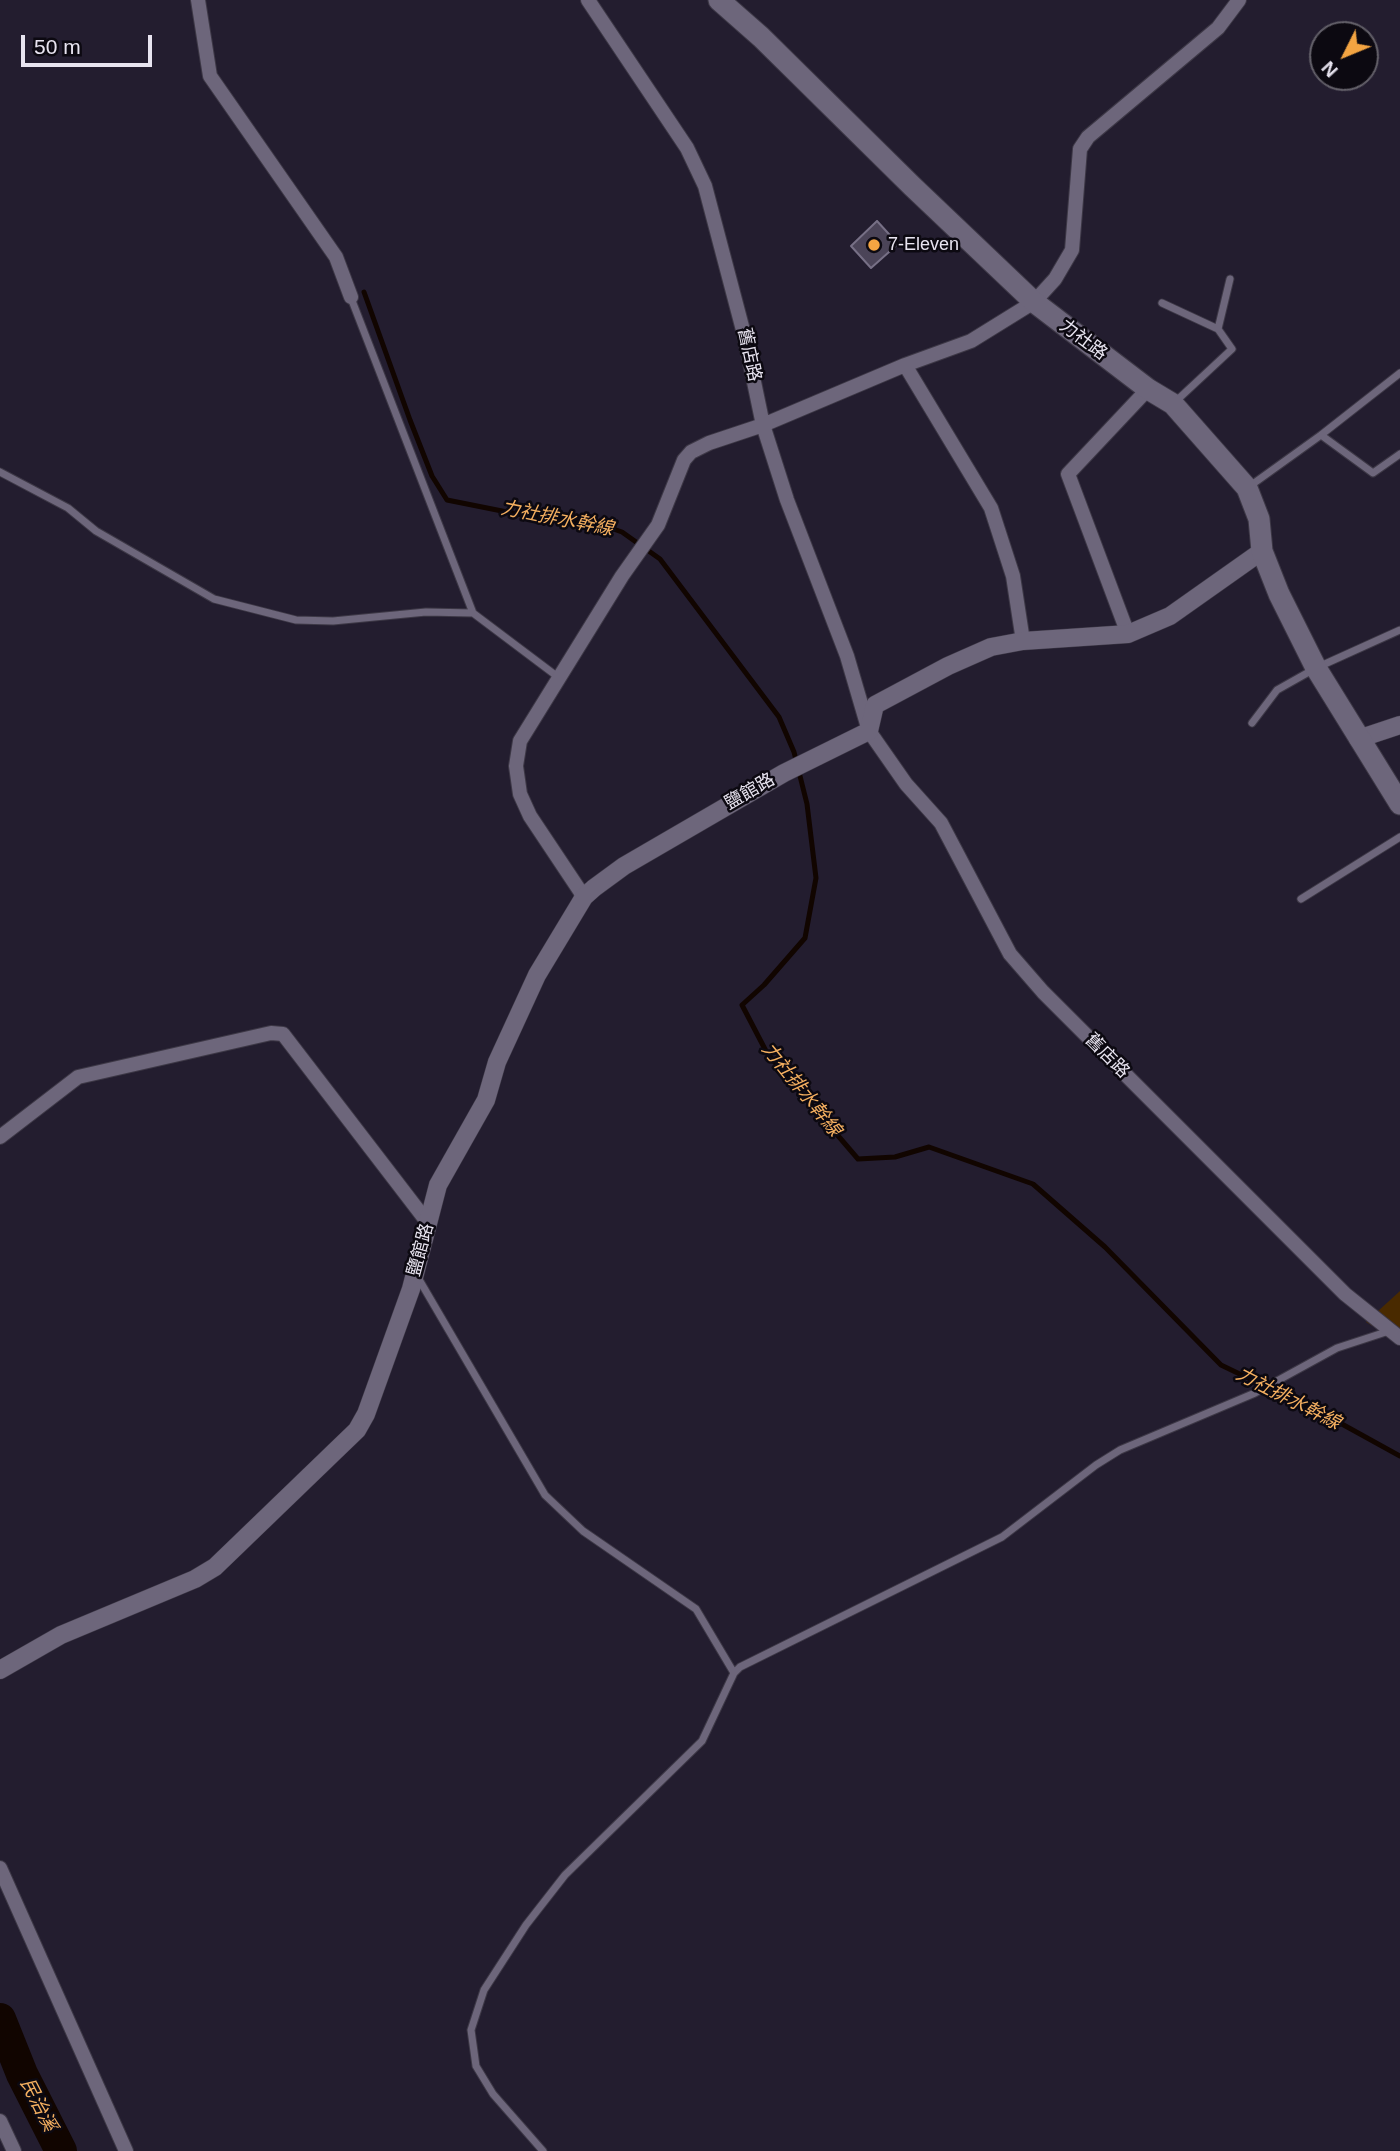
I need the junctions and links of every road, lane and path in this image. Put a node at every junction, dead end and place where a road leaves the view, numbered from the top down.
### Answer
1 (198, 0) edge
2 (588, 0) edge
3 (719, 0) edge
4 (1239, 0) edge
5 (1230, 279) dead end
6 (351, 297) joint
7 (1034, 302) junction
8 (1162, 303) dead end
9 (1218, 329) junction
10 (905, 365) junction
11 (1400, 373) edge
12 (1148, 389) junction
13 (1173, 404) junction
14 (763, 425) junction
15 (1321, 435) junction
16 (1400, 454) edge
17 (0, 472) edge
18 (1247, 488) junction
19 (1262, 551) junction
20 (473, 613) junction
21 (1400, 630) edge
22 (1128, 634) junction
23 (1023, 640) junction
24 (1316, 668) junction
25 (558, 677) junction
26 (1252, 723) dead end
27 (1400, 725) edge
28 (869, 731) junction
29 (1358, 739) junction
30 (1400, 804) edge
31 (1400, 837) edge
32 (584, 897) junction
33 (1301, 899) dead end
34 (0, 1137) edge
35 (428, 1223) junction
36 (415, 1272) junction
37 (1395, 1334) edge
38 (0, 1670) edge
39 (734, 1673) junction
40 (0, 1868) edge
41 (0, 2122) edge
42 (14, 2151) edge
43 (126, 2151) edge
44 (543, 2151) edge

1 - 6 street
2 - 14 street, 舊店路
3 - 7 main road, 力社路
4 - 7 street
5 - 9 lane
6 - 20 lane
7 - 10 street
7 - 12 main road, 力社路
8 - 9 lane
9 - 13 lane
10 - 14 street
10 - 23 street
11 - 15 lane
12 - 13 main road, 力社路
12 - 22 street
13 - 18 main road, 力社路
14 - 25 street
14 - 28 street, 舊店路
15 - 16 lane
15 - 18 lane
17 - 20 lane
18 - 19 main road, 力社路
19 - 22 street
19 - 24 main road, 力社路
20 - 25 lane
21 - 24 lane
22 - 23 street
23 - 28 street
24 - 26 lane
24 - 29 main road, 力社路
25 - 32 street
27 - 29 street
28 - 32 street, 鹽館路
28 - 37 street, 舊店路
29 - 30 main road, 力社路
31 - 33 lane
32 - 35 street, 鹽館路
34 - 35 street
35 - 36 street, 鹽館路
36 - 38 street, 鹽館路
36 - 39 lane
37 - 39 lane
39 - 44 lane
40 - 43 street
41 - 42 street

